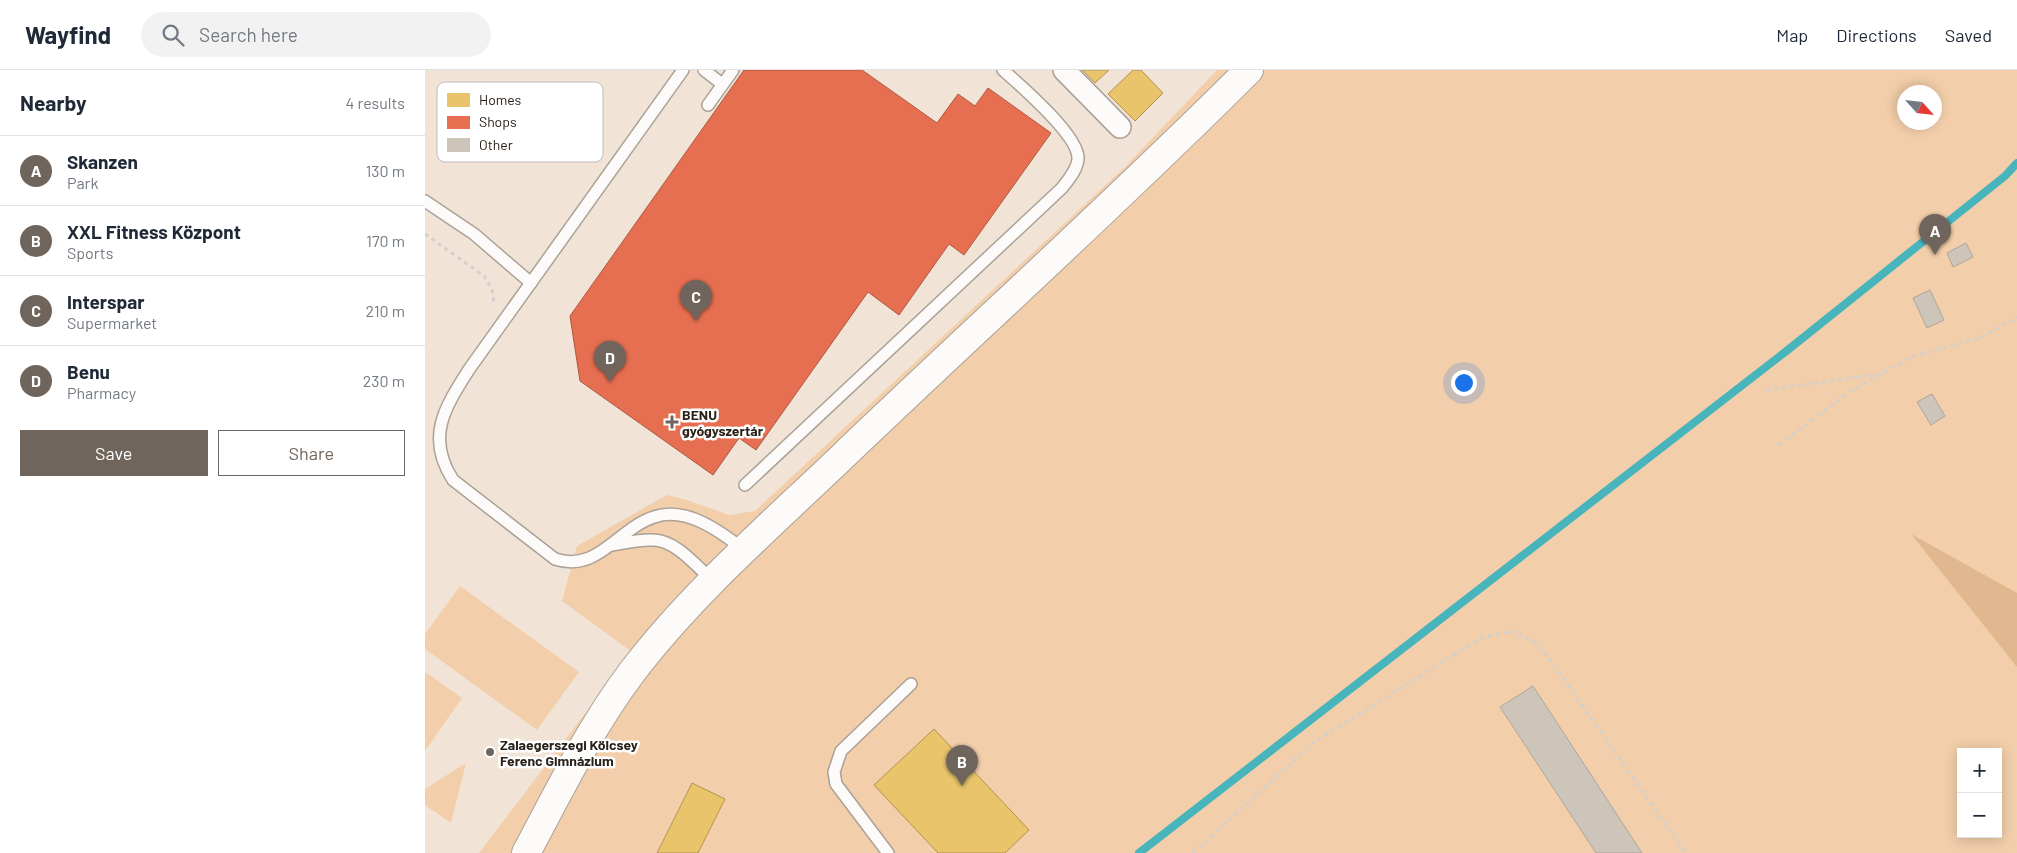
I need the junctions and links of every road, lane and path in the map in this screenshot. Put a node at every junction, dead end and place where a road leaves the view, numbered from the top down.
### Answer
1 (683, 70) edge
2 (704, 70) edge
3 (733, 70) edge
4 (1003, 70) edge
5 (1064, 70) edge
6 (1249, 70) edge
7 (722, 84) junction
8 (708, 105) dead end
9 (1121, 127) dead end
10 (425, 201) edge
11 (425, 234) edge
12 (531, 283) junction
13 (2017, 317) edge
14 (503, 321) junction
15 (1882, 374) junction
16 (1766, 390) dead end
17 (1779, 445) dead end
18 (745, 485) dead end
19 (609, 546) junction
20 (744, 550) junction
21 (714, 581) junction
22 (911, 684) dead end
23 (526, 853) edge
24 (888, 853) edge
25 (1193, 853) edge
26 (1686, 853) edge

1 - 12 lane
2 - 7 lane
3 - 7 lane
4 - 18 lane
5 - 9 street
6 - 20 street
7 - 8 lane
10 - 12 lane
11 - 14 path
12 - 14 lane
13 - 15 path
14 - 19 lane
15 - 16 path
15 - 17 path
19 - 20 lane
19 - 21 lane
20 - 21 street
21 - 23 street
22 - 24 lane
25 - 26 path

